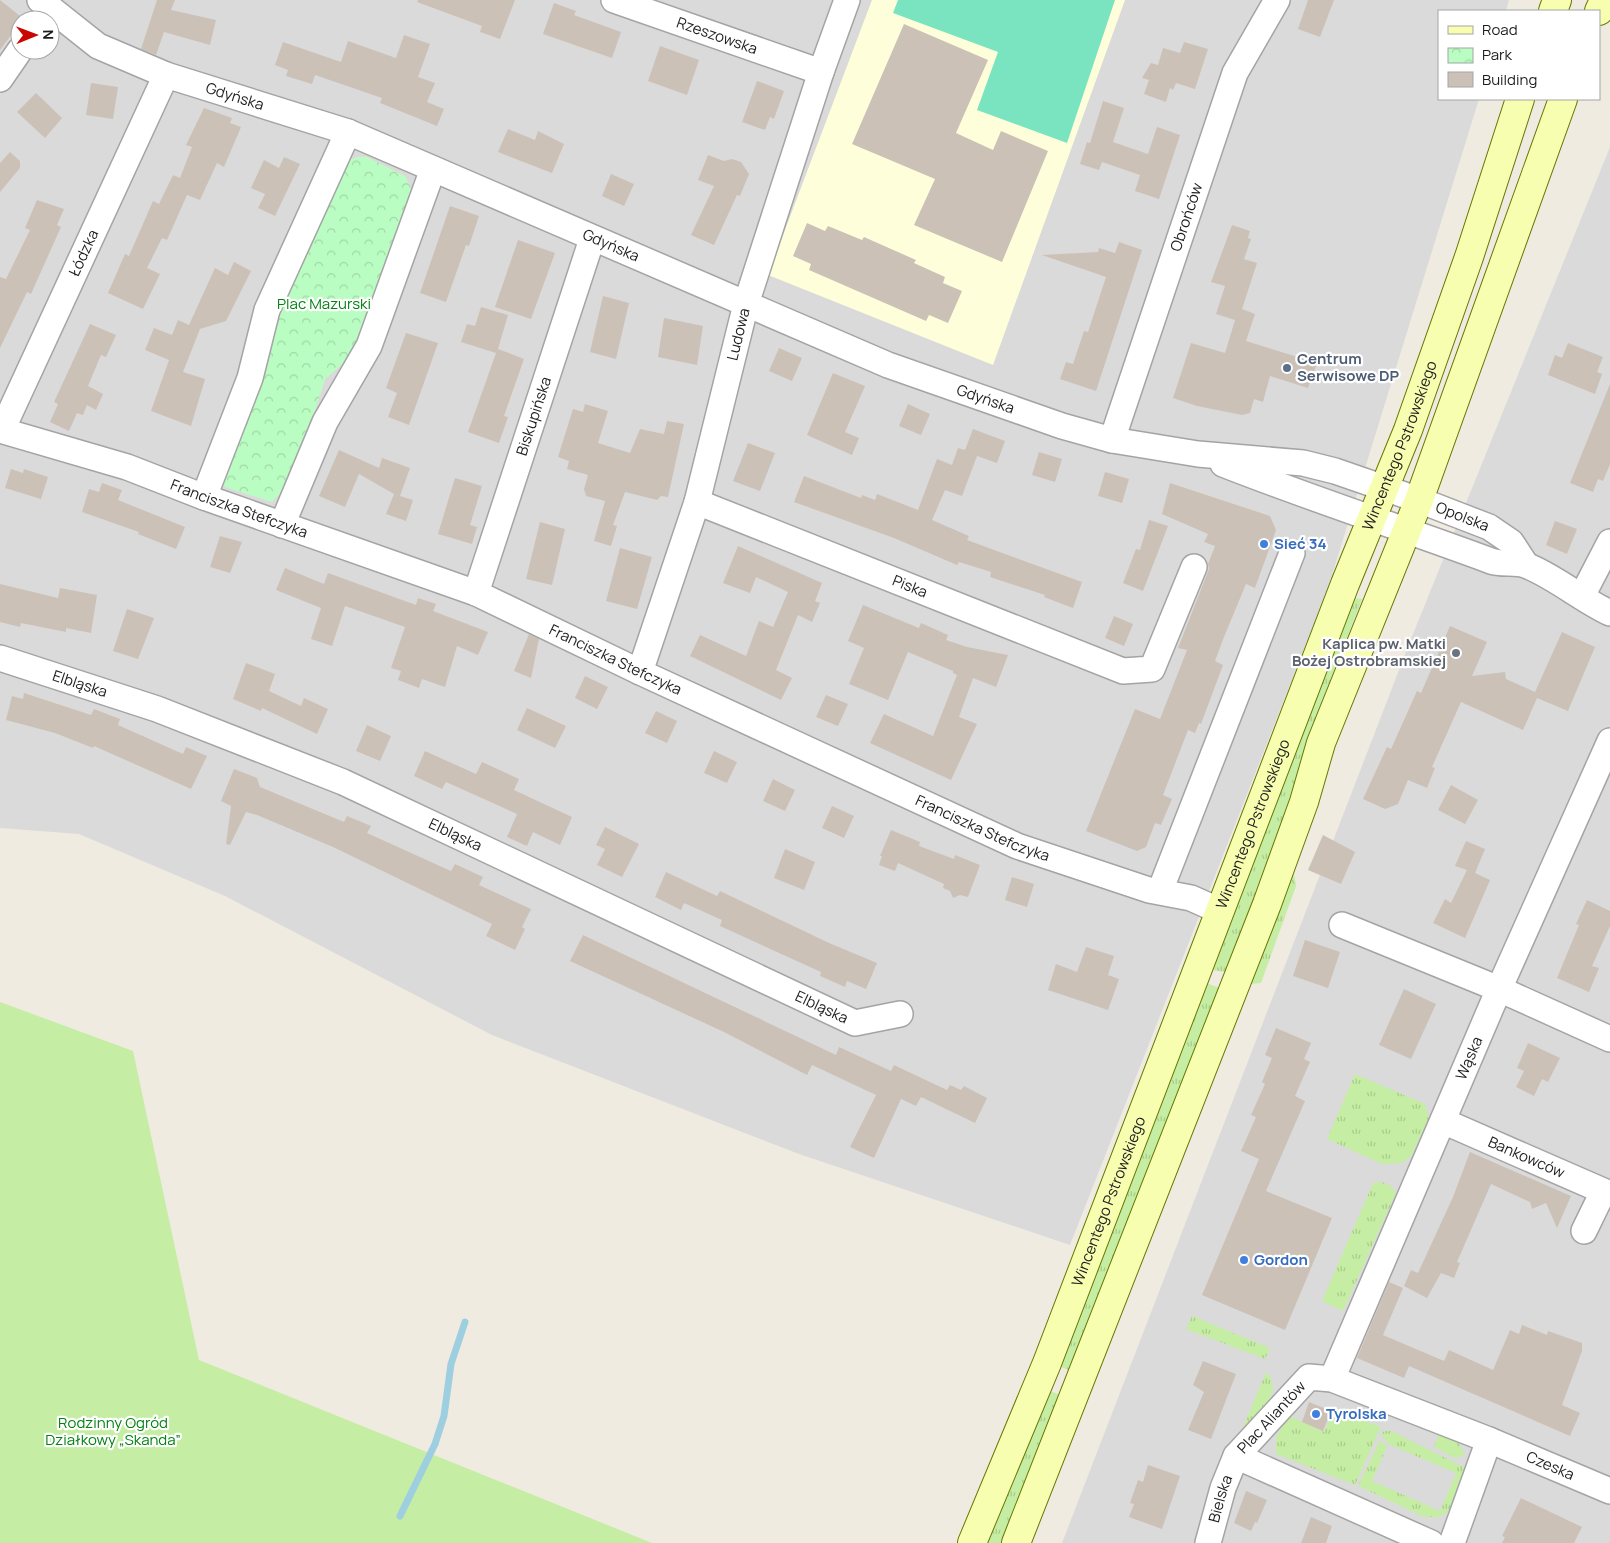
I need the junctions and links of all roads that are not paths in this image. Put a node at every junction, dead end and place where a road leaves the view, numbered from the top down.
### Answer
1 (614, 0) edge
2 (847, 0) edge
3 (1277, 0) edge
4 (46, 7) edge
5 (13, 60) edge
6 (821, 72) junction
7 (166, 75) junction
8 (0, 79) edge
9 (1520, 100) edge
10 (1563, 100) edge
11 (348, 132) junction
12 (434, 169) junction
13 (592, 239) junction
14 (746, 304) junction
15 (1, 430) edge
16 (1112, 440) junction
17 (1198, 454) junction
18 (1386, 488) junction
19 (204, 497) junction
20 (1419, 500) junction
21 (697, 502) junction
22 (1373, 518) junction
23 (282, 525) junction
24 (1405, 532) junction
25 (1610, 542) edge
26 (1292, 553) dead end
27 (1526, 565) junction
28 (1194, 567) dead end
29 (476, 593) junction
30 (1582, 596) junction
31 (1610, 613) edge
32 (0, 658) edge
33 (640, 672) junction
34 (1610, 741) edge
35 (1160, 891) junction
36 (1220, 911) junction
37 (1342, 925) dead end
38 (1499, 989) junction
39 (900, 1014) dead end
40 (1610, 1040) edge
41 (1443, 1121) junction
42 (1607, 1193) edge
43 (1584, 1230) dead end
44 (1047, 1363) junction
45 (1084, 1374) junction
46 (1332, 1378) junction
47 (1489, 1440) junction
48 (1236, 1456) junction
49 (1610, 1491) edge
50 (972, 1543) edge
51 (1016, 1543) edge
52 (1208, 1543) edge
53 (1431, 1543) edge
54 (1452, 1543) edge

1 - 6 street, Rzeszowska
2 - 6 street, Ludowa
3 - 16 street, Obrońców
4 - 7 street, Gdyńska
5 - 8 street
6 - 14 street, Ludowa
7 - 11 street, Gdyńska
7 - 15 street, Łódzka
9 - 18 main road, Wincentego Pstrowskiego
10 - 20 main road
11 - 12 street, Gdyńska
11 - 19 street
12 - 13 street, Gdyńska
12 - 23 street
13 - 14 street, Gdyńska
13 - 29 street, Biskupińska
14 - 16 street, Gdyńska
14 - 21 street, Ludowa
15 - 19 street, Franciszka Stefczyka
16 - 17 street, Gdyńska
17 - 18 street, Gdyńska
17 - 22 street, Gdyńska
18 - 20 street, Opolska
18 - 22 main road, Wincentego Pstrowskiego
19 - 23 street, Franciszka Stefczyka
20 - 24 main road
20 - 27 street, Opolska
21 - 28 street, Piska
21 - 33 street, Ludowa
22 - 24 street, Gdyńska
22 - 36 main road, Wincentego Pstrowskiego
23 - 29 street, Franciszka Stefczyka
24 - 27 street, Opolska
24 - 45 main road
25 - 30 street
26 - 35 street
27 - 30 street, Opolska
29 - 33 street, Franciszka Stefczyka
30 - 31 street, Opolska
32 - 39 street, Elbląska
33 - 35 street, Franciszka Stefczyka
34 - 38 street, Wąska
35 - 36 street, Franciszka Stefczyka
36 - 44 main road, Wincentego Pstrowskiego
37 - 38 street
38 - 40 street
38 - 41 street, Wąska
41 - 42 street, Bankowców
41 - 46 street, Wąska
42 - 43 street
44 - 45 main road
44 - 50 main road, Wincentego Pstrowskiego
45 - 51 main road
46 - 47 street, Plac Aliantów
46 - 48 street, Plac Aliantów
47 - 49 street, Czeska
47 - 54 street
48 - 52 street, Bielska
48 - 53 street, Plac Aliantów

